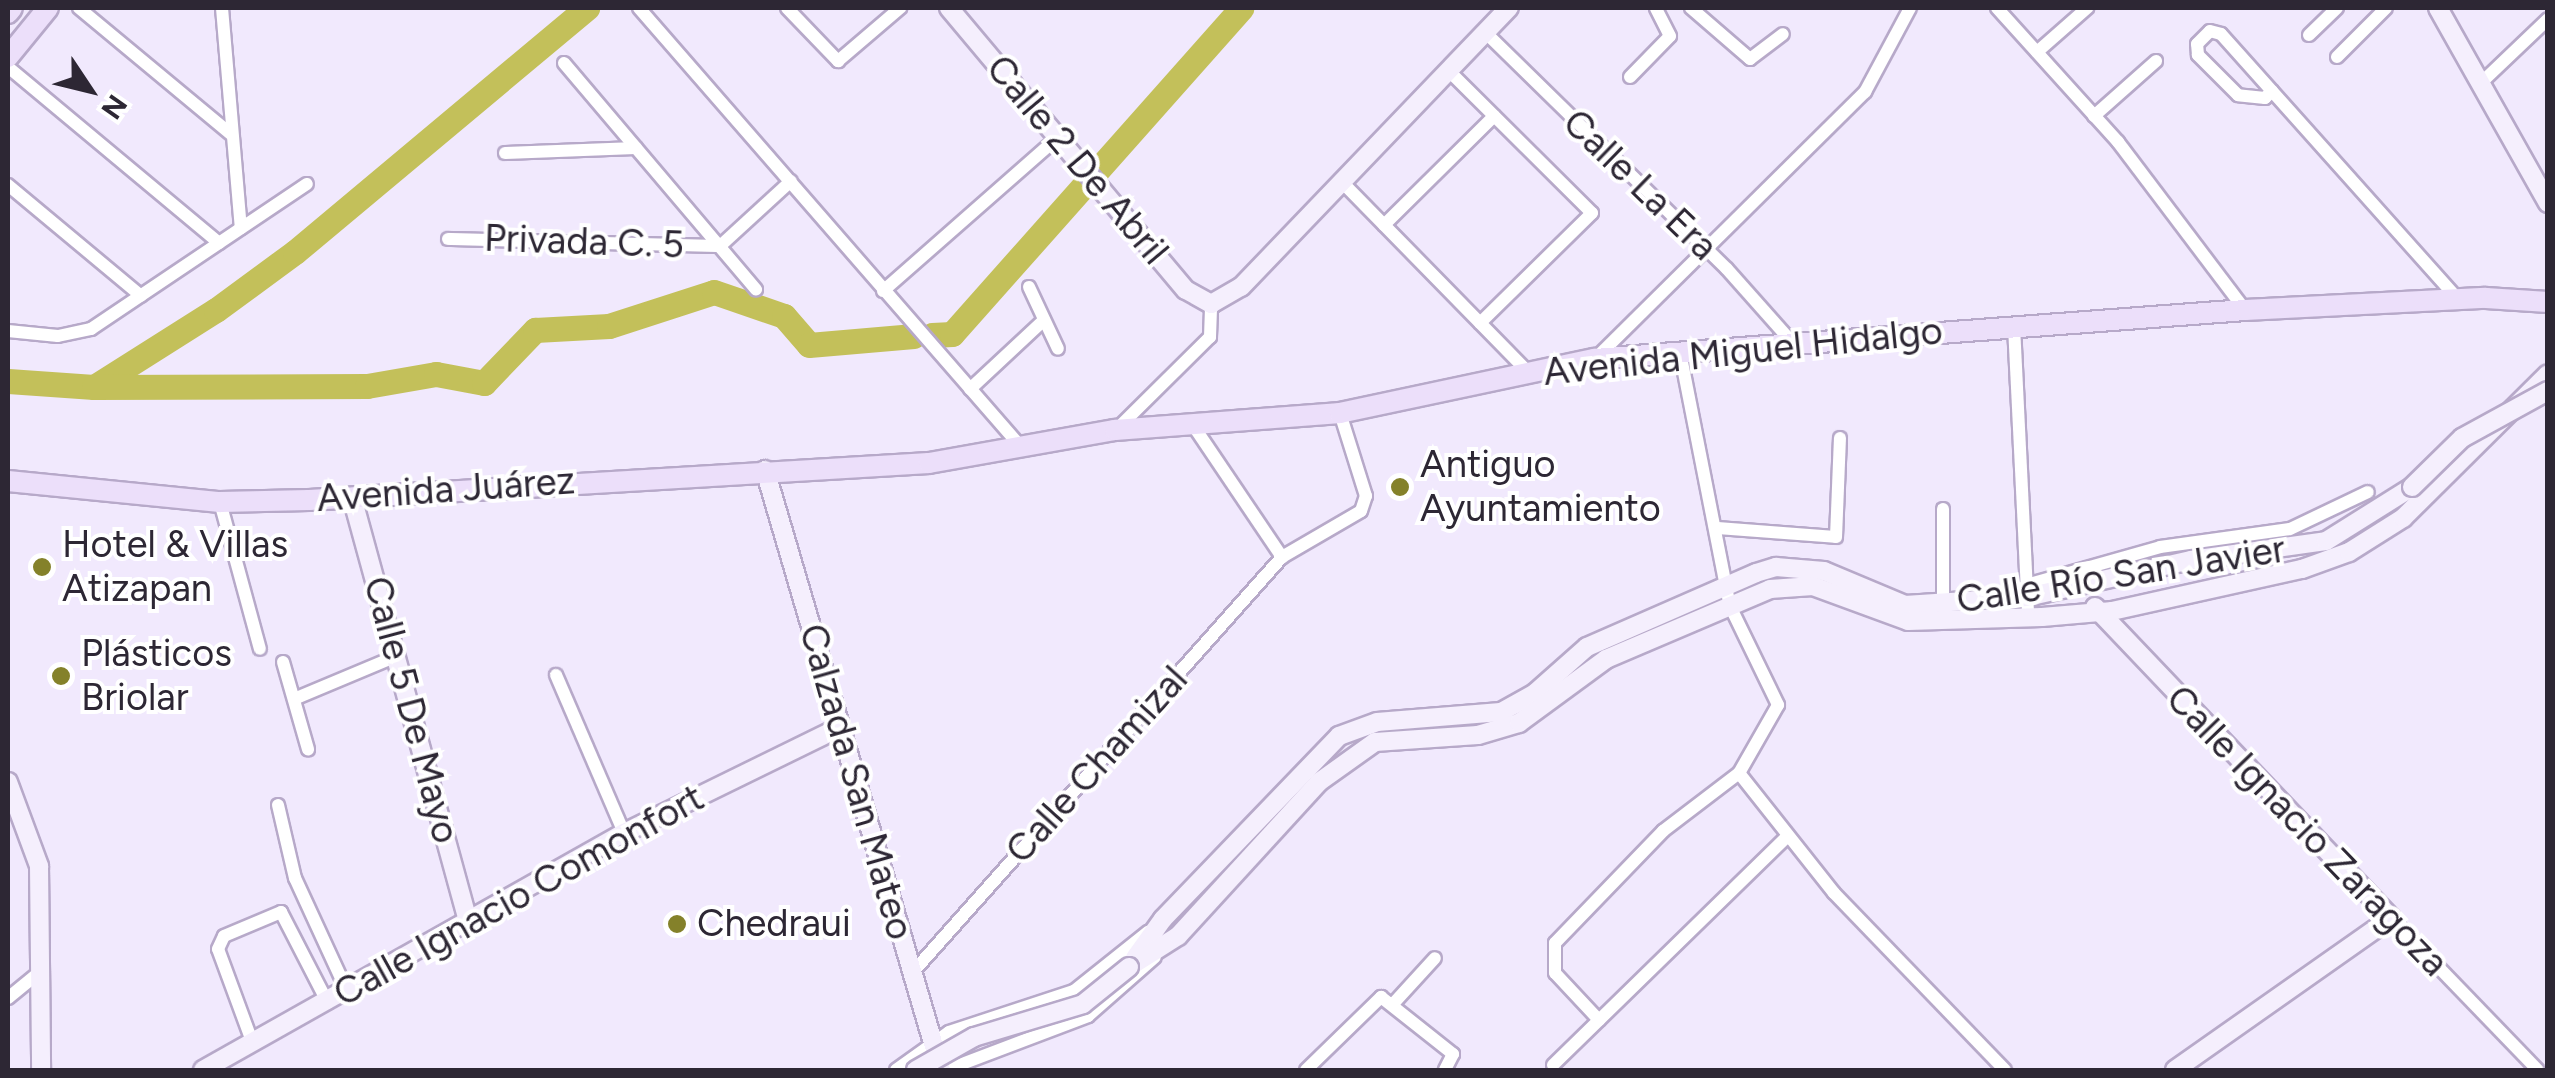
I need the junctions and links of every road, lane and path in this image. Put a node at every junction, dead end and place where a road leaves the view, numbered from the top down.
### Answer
1 (12, 8) edge
2 (48, 8) edge
3 (79, 8) edge
4 (222, 8) edge
5 (638, 8) edge
6 (787, 8) edge
7 (900, 8) edge
8 (950, 8) edge
9 (1509, 8) edge
10 (1656, 8) edge
11 (1692, 8) edge
12 (1910, 8) edge
13 (1997, 8) edge
14 (2087, 8) edge
15 (2337, 8) edge
16 (2386, 8) edge
17 (2438, 8) edge
18 (8, 14) edge
19 (2548, 19) edge
20 (1486, 33) junction
21 (1783, 34) dead end
22 (2309, 35) dead end
23 (2037, 52) junction
24 (8, 57) edge
25 (2337, 57) dead end
26 (2156, 61) dead end
27 (564, 63) dead end
28 (8, 66) edge
29 (1450, 72) junction
30 (1630, 77) dead end
31 (2483, 81) junction
32 (2272, 91) junction
33 (1494, 116) junction
34 (2094, 116) junction
35 (232, 135) junction
36 (1057, 138) junction
37 (636, 148) junction
38 (505, 154) dead end
39 (791, 182) junction
40 (1342, 182) junction
41 (8, 184) edge
42 (307, 184) dead end
43 (2548, 203) edge
44 (1384, 225) junction
45 (241, 228) junction
46 (448, 239) dead end
47 (219, 243) junction
48 (720, 246) junction
49 (1705, 250) junction
50 (2434, 274) junction
51 (1030, 287) dead end
52 (756, 288) dead end
53 (883, 292) junction
54 (141, 296) junction
55 (2448, 300) junction
56 (2548, 302) edge
57 (1211, 304) junction
58 (2245, 310) junction
59 (1044, 320) junction
60 (1480, 323) junction
61 (2014, 326) junction
62 (8, 331) edge
63 (1790, 340) junction
64 (1058, 348) dead end
65 (1680, 352) junction
66 (1595, 359) junction
67 (1529, 373) junction
68 (2548, 374) edge
69 (970, 389) junction
70 (2548, 391) edge
71 (1340, 413) junction
72 (1195, 428) junction
73 (1115, 430) junction
74 (1840, 438) dead end
75 (1021, 447) junction
76 (790, 469) junction
77 (765, 470) junction
78 (8, 481) edge
79 (2368, 492) dead end
80 (773, 494) junction
81 (352, 497) junction
82 (220, 502) junction
83 (1943, 509) dead end
84 (1717, 528) junction
85 (1282, 557) junction
86 (2089, 586) junction
87 (1725, 587) junction
88 (2026, 591) junction
89 (1730, 606) junction
90 (1944, 612) junction
91 (2096, 613) junction
92 (2028, 617) junction
93 (260, 649) dead end
94 (397, 656) junction
95 (283, 662) dead end
96 (556, 675) dead end
97 (294, 699) junction
98 (838, 728) junction
99 (308, 749) dead end
100 (1738, 773) junction
101 (8, 782) edge
102 (278, 805) dead end
103 (624, 833) junction
104 (1787, 837) junction
105 (2391, 918) junction
106 (1163, 919) junction
107 (470, 924) junction
108 (1178, 936) junction
109 (1149, 948) junction
110 (1435, 958) dead end
111 (40, 972) junction
112 (912, 973) junction
113 (348, 993) junction
114 (8, 998) edge
115 (328, 1004) junction
116 (1393, 1004) junction
117 (1599, 1020) junction
118 (962, 1026) junction
119 (932, 1041) junction
120 (253, 1044) junction
121 (971, 1056) junction
122 (1553, 1065) dead end
123 (41, 1070) edge
124 (203, 1070) edge
125 (906, 1070) edge
126 (943, 1070) edge
127 (1306, 1070) edge
128 (1445, 1070) edge
129 (2005, 1070) edge
130 (2176, 1070) edge
131 (2538, 1070) edge

1 - 18 main road
2 - 24 main road
3 - 35 street
4 - 35 street
5 - 39 street
6 - 7 street
8 - 36 street, Calle 2 De Abril
9 - 20 street
10 - 30 street
11 - 21 street
12 - 49 street
13 - 23 street
14 - 23 street
15 - 22 street
16 - 25 street
17 - 31 street
19 - 31 street
20 - 29 street
20 - 49 street, Calle La Era
23 - 34 street
26 - 34 street
27 - 37 street
28 - 47 street
29 - 33 street
29 - 40 street
31 - 43 street
32 - 32 street
32 - 50 street
33 - 44 street
33 - 60 street
34 - 58 street
35 - 45 street
36 - 53 street
36 - 57 street, Calle 2 De Abril
37 - 38 street
37 - 48 street
39 - 48 street
39 - 53 street
40 - 44 street
40 - 57 street
41 - 54 street
42 - 45 street
44 - 60 street
45 - 47 street
46 - 48 street, Privada C. 5
47 - 54 street
48 - 52 street
49 - 63 street, Calle La Era
49 - 66 street
50 - 55 street
50 - 55 street
51 - 59 street
53 - 69 street
54 - 62 street
55 - 56 main road, Avenida Miguel Hidalgo
55 - 58 main road, Avenida Miguel Hidalgo
57 - 73 street
58 - 61 main road, Avenida Miguel Hidalgo
59 - 64 street
59 - 69 street
60 - 67 street
61 - 63 main road, Avenida Miguel Hidalgo
61 - 88 street
63 - 65 main road, Avenida Miguel Hidalgo
65 - 66 main road, Avenida Miguel Hidalgo
65 - 84 street
66 - 67 main road, Avenida Miguel Hidalgo
67 - 71 main road, Avenida Miguel Hidalgo
68 - 91 street, Calle Río San Javier
69 - 75 street
70 - 86 street, Calle Río San Javier, bridge
71 - 72 main road, Avenida Miguel Hidalgo
71 - 85 street, Calle Chamizal
72 - 73 main road, Avenida Miguel Hidalgo
72 - 85 street
73 - 75 main road, Avenida Miguel Hidalgo
74 - 84 street
75 - 76 main road, Avenida Miguel Hidalgo
76 - 77 main road, Avenida Miguel Hidalgo
76 - 80 street
77 - 80 street, Calzada San Mateo
77 - 81 main road, Avenida Juárez
78 - 82 main road, Avenida Juárez
79 - 88 street
80 - 98 street, Calzada San Mateo
81 - 82 main road, Avenida Juárez
81 - 94 street, Calle 5 De Mayo
82 - 93 street
83 - 90 street
84 - 87 street
85 - 112 street, Calle Chamizal
86 - 88 street, Calle Río San Javier
86 - 91 street, Calle Ignacio Zaragoza
87 - 89 street
87 - 90 street, Calle Río San Javier
87 - 106 street, Calle Río San Javier
88 - 90 street, Calle Río San Javier
88 - 92 street
89 - 90 street, Calle Río San Javier
89 - 100 street
89 - 108 street, Calle Río San Javier
90 - 92 street, Calle Río San Javier
91 - 92 street, Calle Río San Javier
91 - 105 street, Calle Ignacio Zaragoza
94 - 97 street
94 - 107 street, Calle 5 De Mayo
95 - 97 street
96 - 103 street
97 - 99 street
98 - 103 street, Calle Ignacio Comonfort
98 - 112 street, Calzada San Mateo
100 - 104 street
100 - 117 street
101 - 111 street
102 - 113 street
103 - 107 street, Calle Ignacio Comonfort
104 - 117 street
104 - 129 street
105 - 130 street
105 - 131 street, Calle Ignacio Zaragoza
106 - 109 street, Calle Río San Javier
106 - 118 street, Calle Río San Javier
107 - 113 street, Calle Ignacio Comonfort
108 - 109 street, Calle Río San Javier
108 - 121 street, Calle Río San Javier
109 - 125 street, Calle Río San Javier, bridge
110 - 116 street
111 - 114 street
111 - 123 street
112 - 119 street, Calzada San Mateo
113 - 115 street, Calle Ignacio Comonfort
115 - 120 street, Calle Ignacio Comonfort
115 - 120 street
116 - 127 street
116 - 128 street
117 - 122 street
118 - 119 street, Calle Río San Javier
118 - 121 street
119 - 125 street, Calle Río San Javier
119 - 126 street, Calzada San Mateo
120 - 124 street, Calle Ignacio Comonfort
121 - 126 street, Calle Río San Javier

